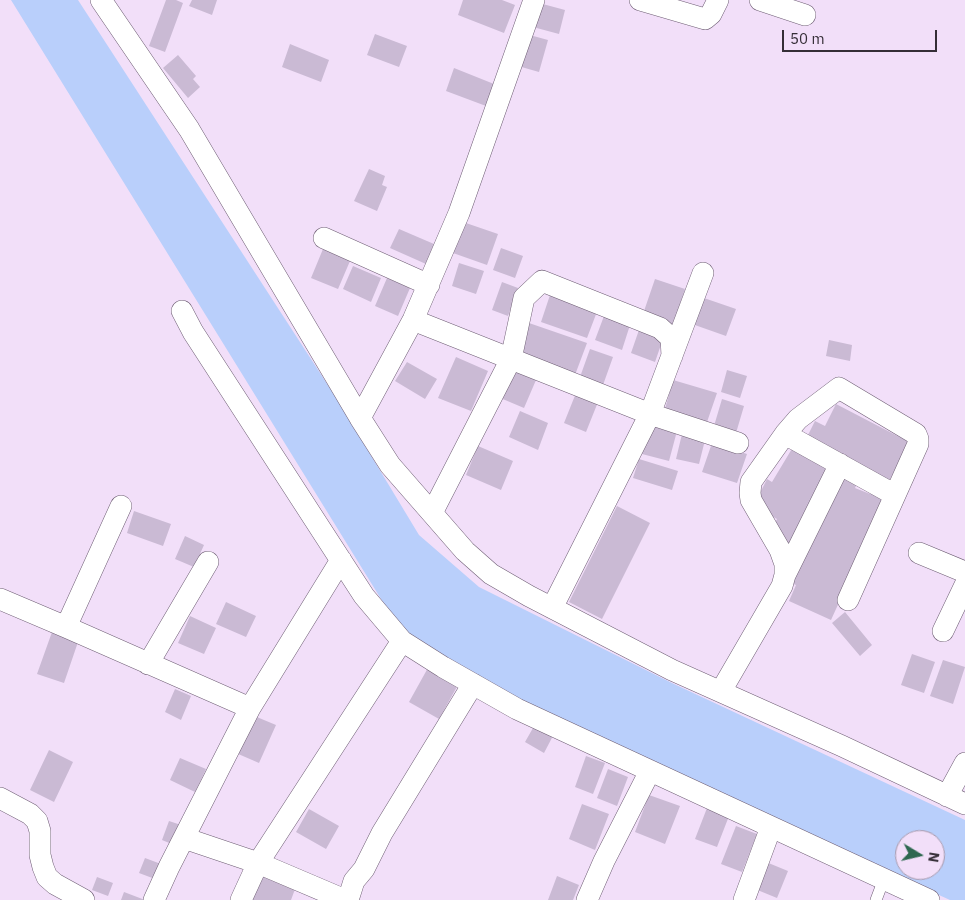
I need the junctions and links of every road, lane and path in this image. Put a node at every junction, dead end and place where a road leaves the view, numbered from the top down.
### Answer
1 (101, 0) edge
2 (534, 0) edge
3 (640, 0) edge
4 (718, 0) edge
5 (760, 0) edge
6 (805, 16) dead end
7 (324, 238) dead end
8 (703, 273) dead end
9 (428, 285) junction
10 (182, 311) dead end
11 (413, 320) junction
12 (672, 356) junction
13 (511, 359) junction
14 (650, 414) junction
15 (360, 418) junction
16 (785, 434) junction
17 (738, 443) dead end
18 (840, 464) junction
19 (895, 495) junction
20 (121, 506) dead end
21 (432, 514) junction
22 (919, 553) dead end
23 (340, 560) junction
24 (208, 562) dead end
25 (965, 572) edge
26 (785, 575) junction
27 (965, 585) edge
28 (0, 599) edge
29 (848, 600) dead end
30 (552, 608) junction
31 (66, 626) junction
32 (943, 631) dead end
33 (402, 641) junction
34 (148, 664) junction
35 (473, 684) junction
36 (721, 691) junction
37 (250, 708) junction
38 (965, 763) edge
39 (650, 771) junction
40 (0, 798) edge
41 (956, 800) edge
42 (772, 827) junction
43 (184, 838) junction
44 (258, 862) junction
45 (884, 879) junction
46 (84, 900) edge
47 (154, 900) edge
48 (241, 900) edge
49 (346, 900) edge
50 (587, 900) edge
51 (744, 900) edge
52 (876, 900) edge
53 (929, 900) edge

1 - 15 street
2 - 9 street
3 - 4 street
5 - 6 street
7 - 9 street
8 - 12 street
9 - 11 street
10 - 23 street
11 - 13 street
11 - 15 street
12 - 13 street
12 - 14 street
13 - 14 street
13 - 21 street
14 - 17 street
14 - 30 street
15 - 21 street
16 - 18 street
16 - 19 street
16 - 26 street
18 - 19 street
18 - 26 street
19 - 29 street
20 - 31 street
21 - 30 street
22 - 25 street
23 - 33 street
23 - 37 street
24 - 34 street
26 - 36 street
27 - 32 street
28 - 31 street
30 - 36 street
31 - 34 street
33 - 35 street
33 - 44 street
34 - 37 street
35 - 39 street
35 - 49 street
36 - 41 street
37 - 43 street
38 - 41 street
39 - 42 street
39 - 50 street
40 - 46 street
42 - 45 street
42 - 51 street
43 - 44 street
43 - 47 street
44 - 48 street
44 - 49 street
45 - 52 lane
45 - 53 street

